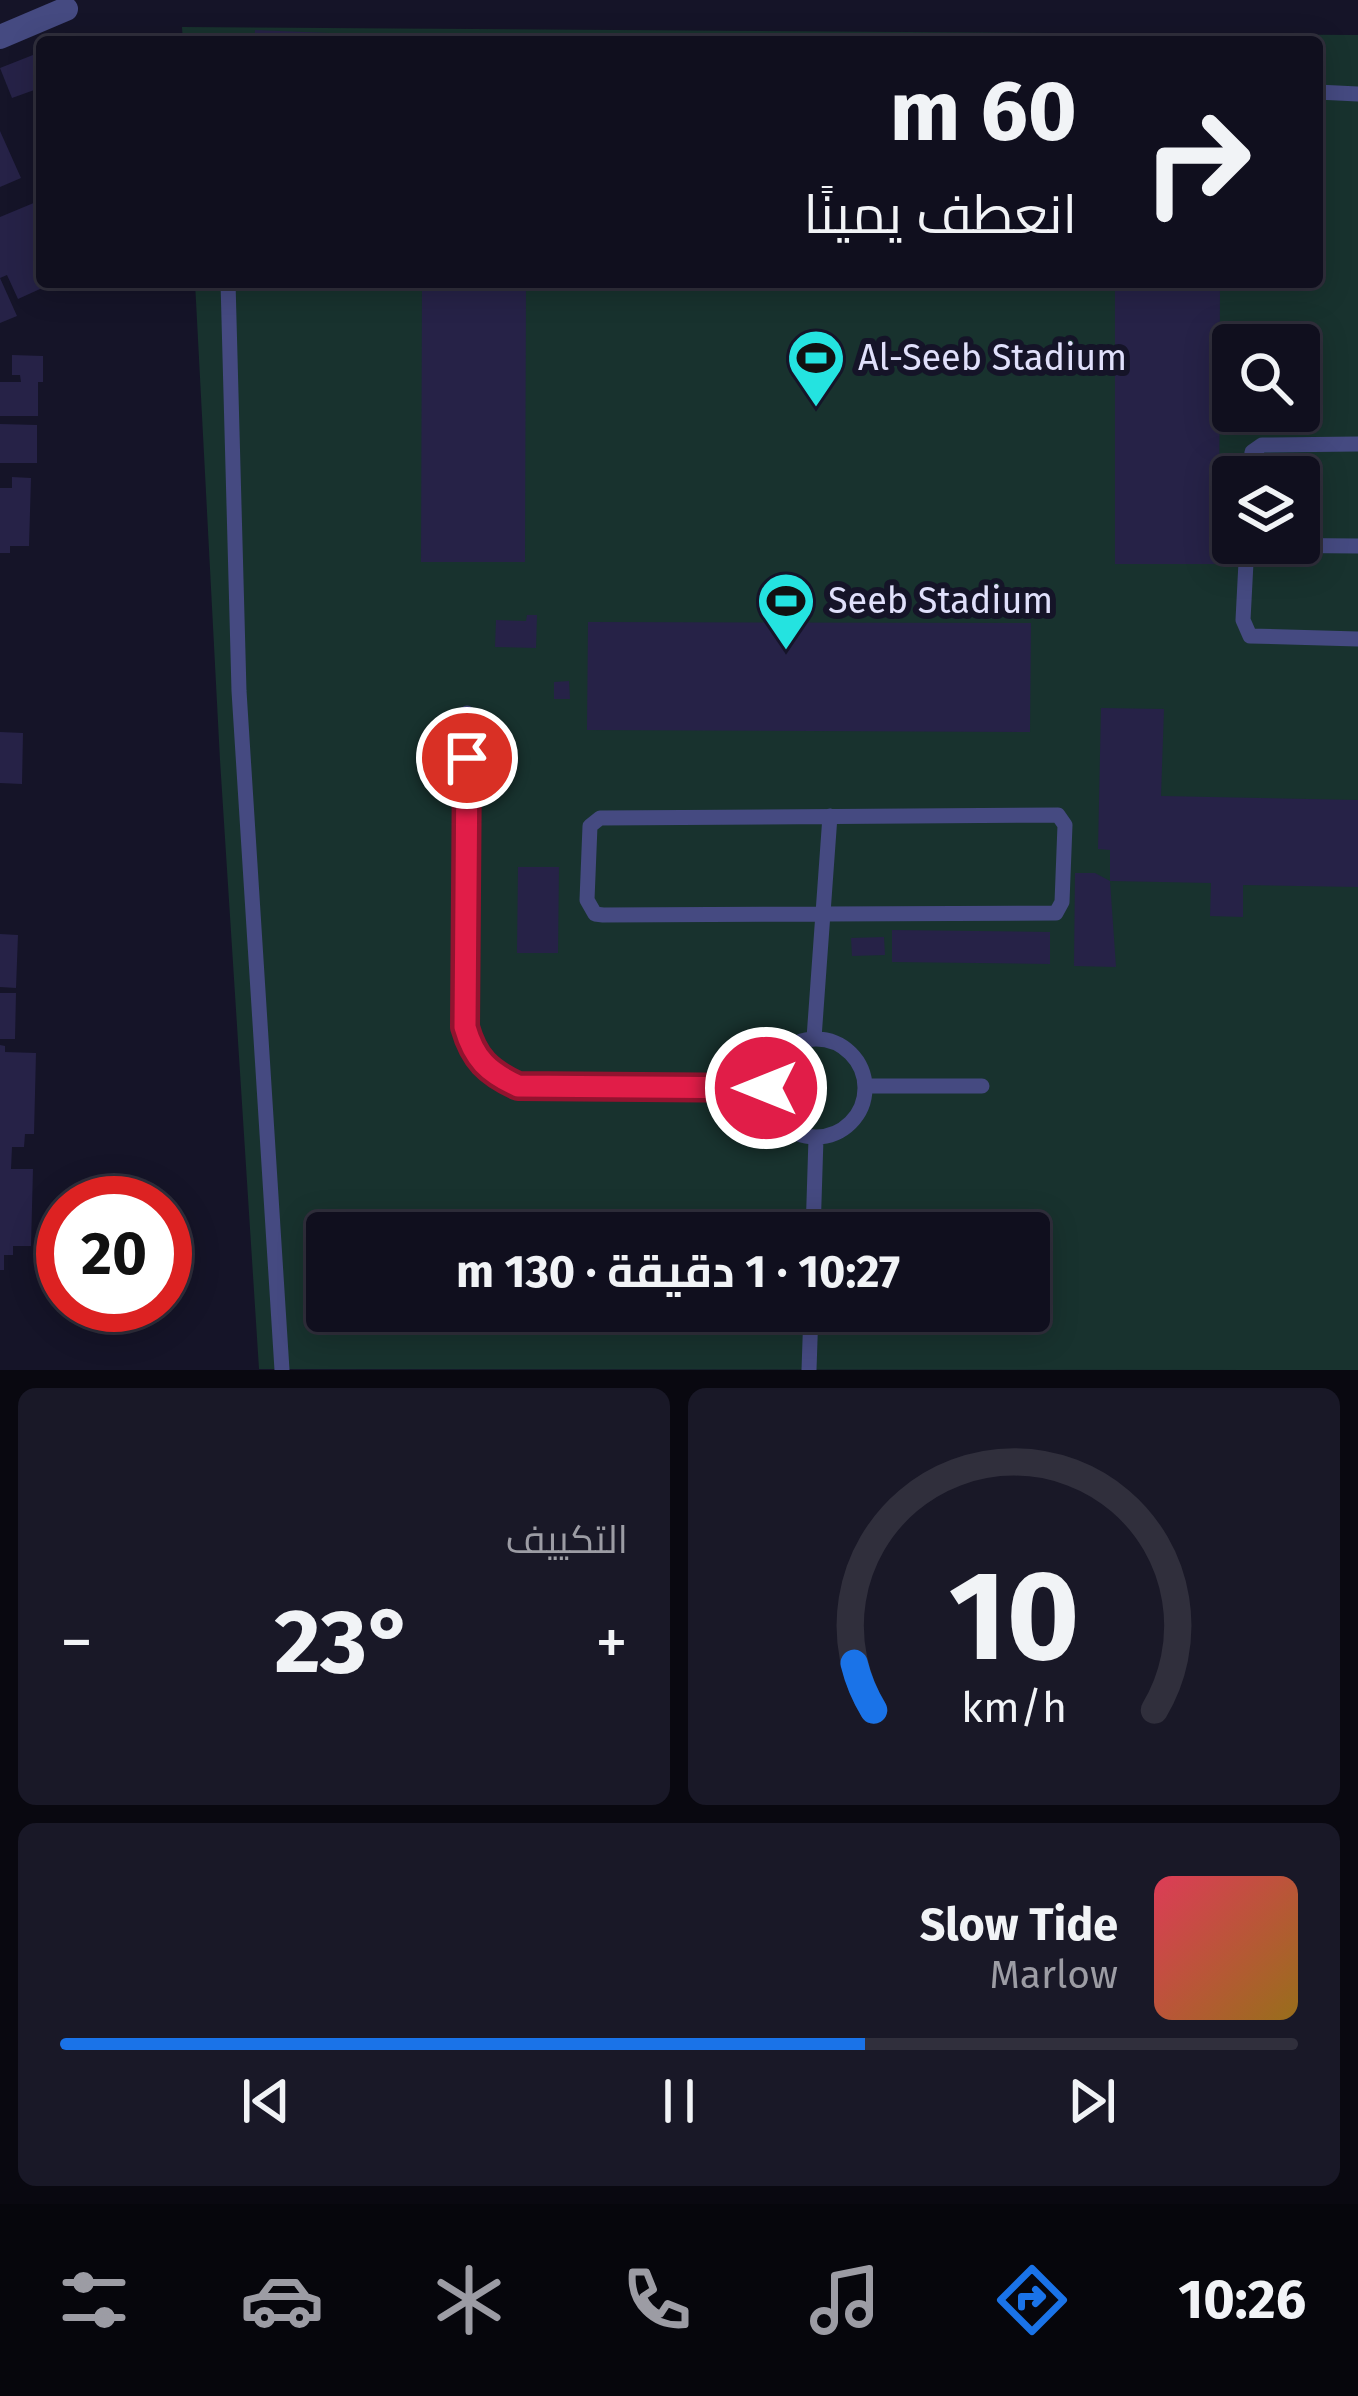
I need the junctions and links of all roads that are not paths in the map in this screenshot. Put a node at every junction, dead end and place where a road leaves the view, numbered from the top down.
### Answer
1 (66, 9) dead end
2 (0, 37) edge
3 (1323, 92) edge
4 (1358, 94) edge
5 (228, 288) edge
6 (1358, 444) edge
7 (1252, 456) edge
8 (1320, 545) edge
9 (1358, 546) edge
10 (1246, 564) edge
11 (1358, 639) edge
12 (467, 713) dead end
13 (830, 817) junction
14 (826, 911) junction
15 (814, 1038) junction
16 (865, 1086) junction
17 (982, 1086) dead end
18 (766, 1088) junction
19 (816, 1138) junction
20 (814, 1212) edge
21 (810, 1332) edge
22 (282, 1370) edge
23 (809, 1370) edge

1 - 2 street
3 - 4 lane
5 - 22 lane
6 - 7 lane
8 - 9 lane
10 - 11 lane
12 - 18 lane
13 - 14 lane
13 - 14 lane
13 - 14 lane
14 - 15 lane
15 - 16 lane
15 - 18 lane
16 - 17 lane
16 - 19 lane
18 - 19 lane
19 - 20 lane
21 - 23 lane

